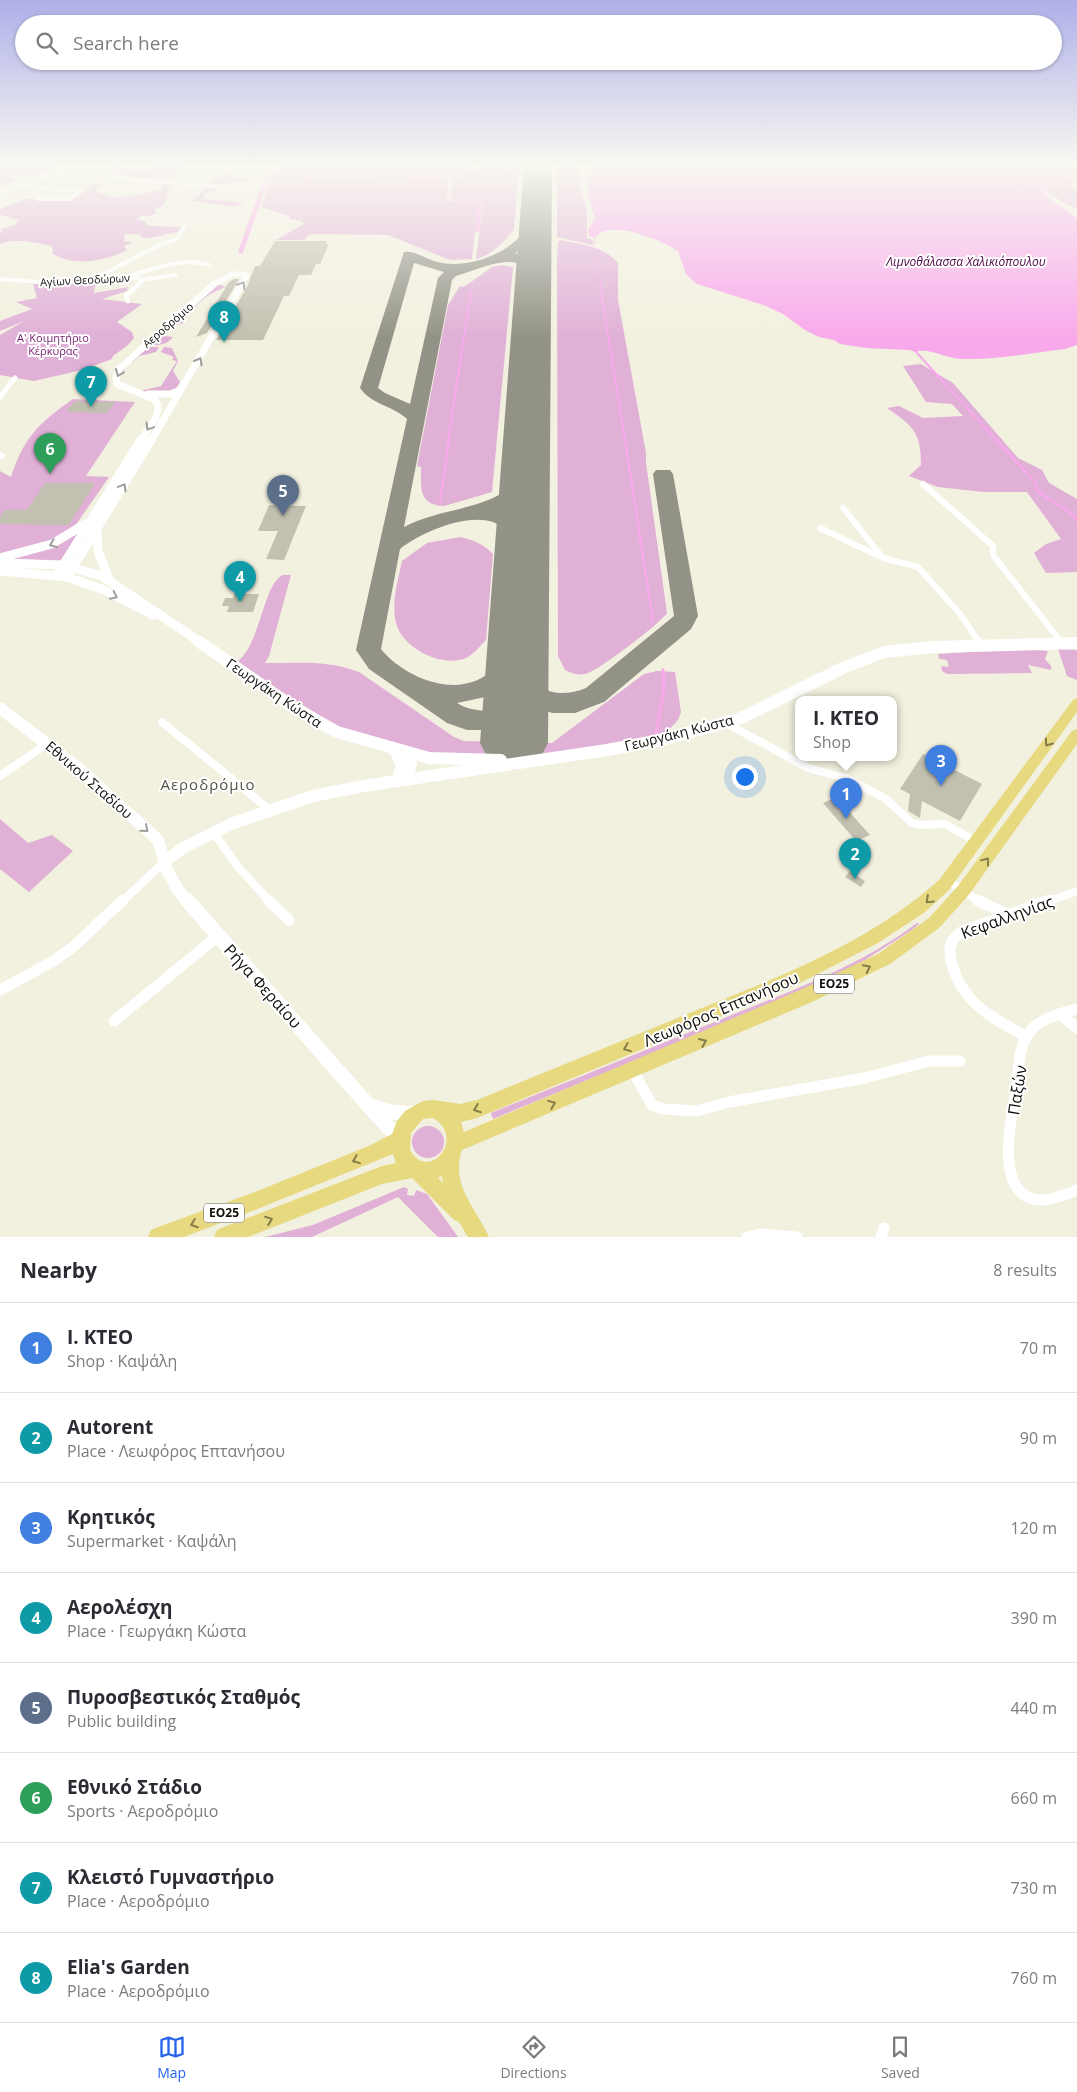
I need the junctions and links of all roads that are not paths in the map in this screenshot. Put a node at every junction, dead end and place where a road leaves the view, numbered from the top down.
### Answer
1 (185, 226) dead end
2 (210, 265) dead end
3 (176, 275) dead end
4 (127, 277) junction
5 (0, 279) edge
6 (94, 280) junction
7 (142, 280) junction
8 (128, 301) dead end
9 (15, 378) dead end
10 (181, 390) junction
11 (140, 394) junction
12 (0, 397) edge
13 (134, 452) junction
14 (143, 453) junction
15 (923, 484) dead end
16 (843, 508) dead end
17 (93, 517) junction
18 (820, 528) dead end
19 (97, 529) junction
20 (881, 557) junction
21 (0, 558) edge
22 (0, 563) edge
23 (63, 565) junction
24 (74, 567) junction
25 (0, 570) edge
26 (57, 575) junction
27 (68, 577) junction
28 (109, 579) junction
29 (172, 623) junction
30 (1071, 642) edge
31 (981, 645) junction
32 (1077, 703) edge
33 (0, 708) edge
34 (162, 722) dead end
35 (726, 723) junction
36 (1077, 734) edge
37 (48, 743) junction
38 (404, 752) junction
39 (546, 759) junction
40 (795, 761) edge
41 (795, 761) edge
42 (451, 773) junction
43 (0, 776) edge
44 (402, 780) junction
45 (271, 811) junction
46 (213, 831) junction
47 (977, 842) junction
48 (164, 862) junction
49 (948, 880) junction
50 (963, 891) junction
51 (1077, 891) edge
52 (1009, 915) junction
53 (289, 920) dead end
54 (218, 935) junction
55 (0, 990) edge
56 (1077, 1009) edge
57 (1060, 1014) junction
58 (114, 1022) dead end
59 (1077, 1028) edge
60 (1027, 1037) junction
61 (960, 1061) dead end
62 (633, 1071) junction
63 (368, 1105) junction
64 (439, 1110) junction
65 (415, 1114) junction
66 (400, 1138) junction
67 (453, 1152) junction
68 (414, 1168) junction
69 (1077, 1190) edge
70 (464, 1216) junction
71 (158, 1237) edge
72 (224, 1237) edge
73 (479, 1237) edge
74 (747, 1237) edge
75 (796, 1237) edge

1 - 6 street
2 - 4 street
3 - 7 street
4 - 6 street, Αγίων Θεοδώρων
4 - 7 street, Αγίων Θεοδώρων
5 - 6 street, Αγίων Θεοδώρων
7 - 8 street, Αγίων Θεοδώρων
9 - 12 street
10 - 11 main road
10 -> 11 main road, Αεροδρόμιο
10 - 14 main road, Αεροδρόμιο
11 -> 13 main road, Αεροδρόμιο
13 - 14 main road
13 - 17 main road, Αεροδρόμιο
19 -> 14 main road, Αεροδρόμιο
15 - 30 street
16 - 20 street
17 -> 21 main road
17 - 23 main road, Αεροδρόμιο
18 - 20 street
19 - 24 main road, Αεροδρόμιο
19 - 28 main road
20 - 31 street
22 - 23 main road, Γεωργάκη Κώστα
23 - 24 main road, Γεωργάκη Κώστα
23 - 26 main road, Αεροδρόμιο
24 - 27 main road, Αεροδρόμιο
24 - 28 main road, Γεωργάκη Κώστα
25 - 26 main road, Γεωργάκη Κώστα
26 - 27 main road, Γεωργάκη Κώστα
27 -> 29 main road, Γεωργάκη Κώστα
28 - 29 main road, Γεωργάκη Κώστα
29 - 38 main road, Γεωργάκη Κώστα
30 - 31 main road, Γεωργάκη Κώστα
31 - 35 main road, Γεωργάκη Κώστα
32 -> 47 main road, Λεωφόρος Επτανήσου / ΕΟ25
33 - 37 main road, Εθνικού Σταδίου
34 - 45 street
35 - 39 main road, Γεωργάκη Κώστα
35 - 40 street
50 -> 36 main road, Λεωφόρος Επτανήσου / ΕΟ25
37 - 43 street
37 -> 48 main road, Εθνικού Σταδίου
38 - 39 main road, Γεωργάκη Κώστα
38 - 42 main road, Γεωργάκη Κώστα
38 - 44 main road
39 - 42 main road, Γεωργάκη Κώστα
41 - 47 street
42 - 44 main road, Γεωργάκη Κώστα
44 - 45 main road, Γεωργάκη Κώστα
45 - 46 main road, Γεωργάκη Κώστα
46 - 48 main road, Γεωργάκη Κώστα
46 - 53 street
47 - 49 main road, Λεωφόρος Επτανήσου / ΕΟ25
48 - 54 main road, Ρήγα Φεραίου
48 - 55 street
49 - 50 street
49 -> 64 main road, Λεωφόρος Επτανήσου / ΕΟ25
50 - 52 street
62 -> 50 main road, Λεωφόρος Επτανήσου / ΕΟ25
51 - 52 street, Κεφαλληνίας
52 - 60 street, Κεφαλληνίας
54 - 58 street
54 - 63 main road, Ρήγα Φεραίου
56 - 57 street
57 - 59 street
57 - 60 street
60 - 69 street, Παξών
61 - 62 street
67 -> 62 main road, Λεωφόρος Επτανήσου / ΕΟ25
63 - 65 main road
63 - 66 main road, Ρήγα Φεραίου
64 - 65 main road, Λεωφόρος Επτανήσου / ΕΟ25
64 - 67 main road
65 - 66 main road, ΕΟ25
66 - 68 main road
66 -> 71 main road, ΕΟ25
67 - 68 main road, Λεωφόρος Επτανήσου / ΕΟ25
67 - 70 main road
68 - 70 main road
72 -> 68 main road, Λεωφόρος Επτανήσου / ΕΟ25
70 - 73 main road
74 - 75 street

